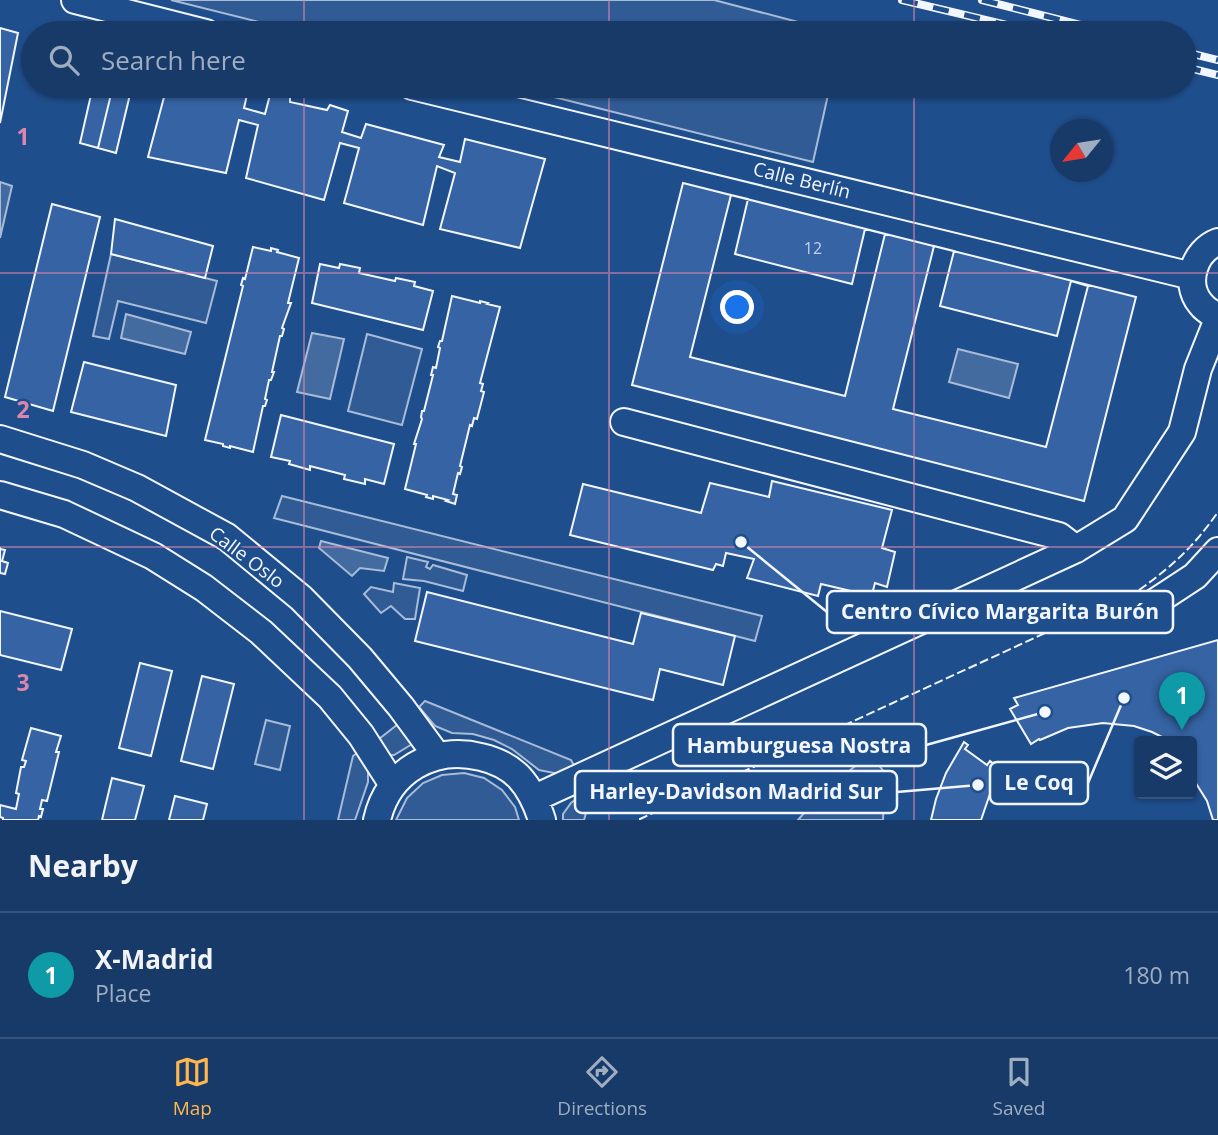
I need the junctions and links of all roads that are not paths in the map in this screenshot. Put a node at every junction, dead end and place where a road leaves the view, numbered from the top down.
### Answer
1 (75, 0) edge
2 (158, 21) edge
3 (461, 98) edge
4 (1218, 242) edge
5 (1192, 276) junction
6 (1218, 318) edge
7 (1208, 364) edge
8 (624, 422) dead end
9 (0, 439) edge
10 (0, 495) edge
11 (1076, 549) junction
12 (1218, 551) edge
13 (1137, 614) dead end
14 (437, 756) junction
15 (393, 785) junction
16 (538, 809) edge
17 (377, 820) edge

1 - 2 street
3 - 5 street, Calle Berlín
4 - 5 street
5 - 6 street
6 - 7 street
7 - 11 street
8 - 11 street
9 - 14 street, Calle Oslo
10 - 15 street
11 - 16 street
12 - 13 street
14 - 15 street
14 - 16 street
15 - 17 street

